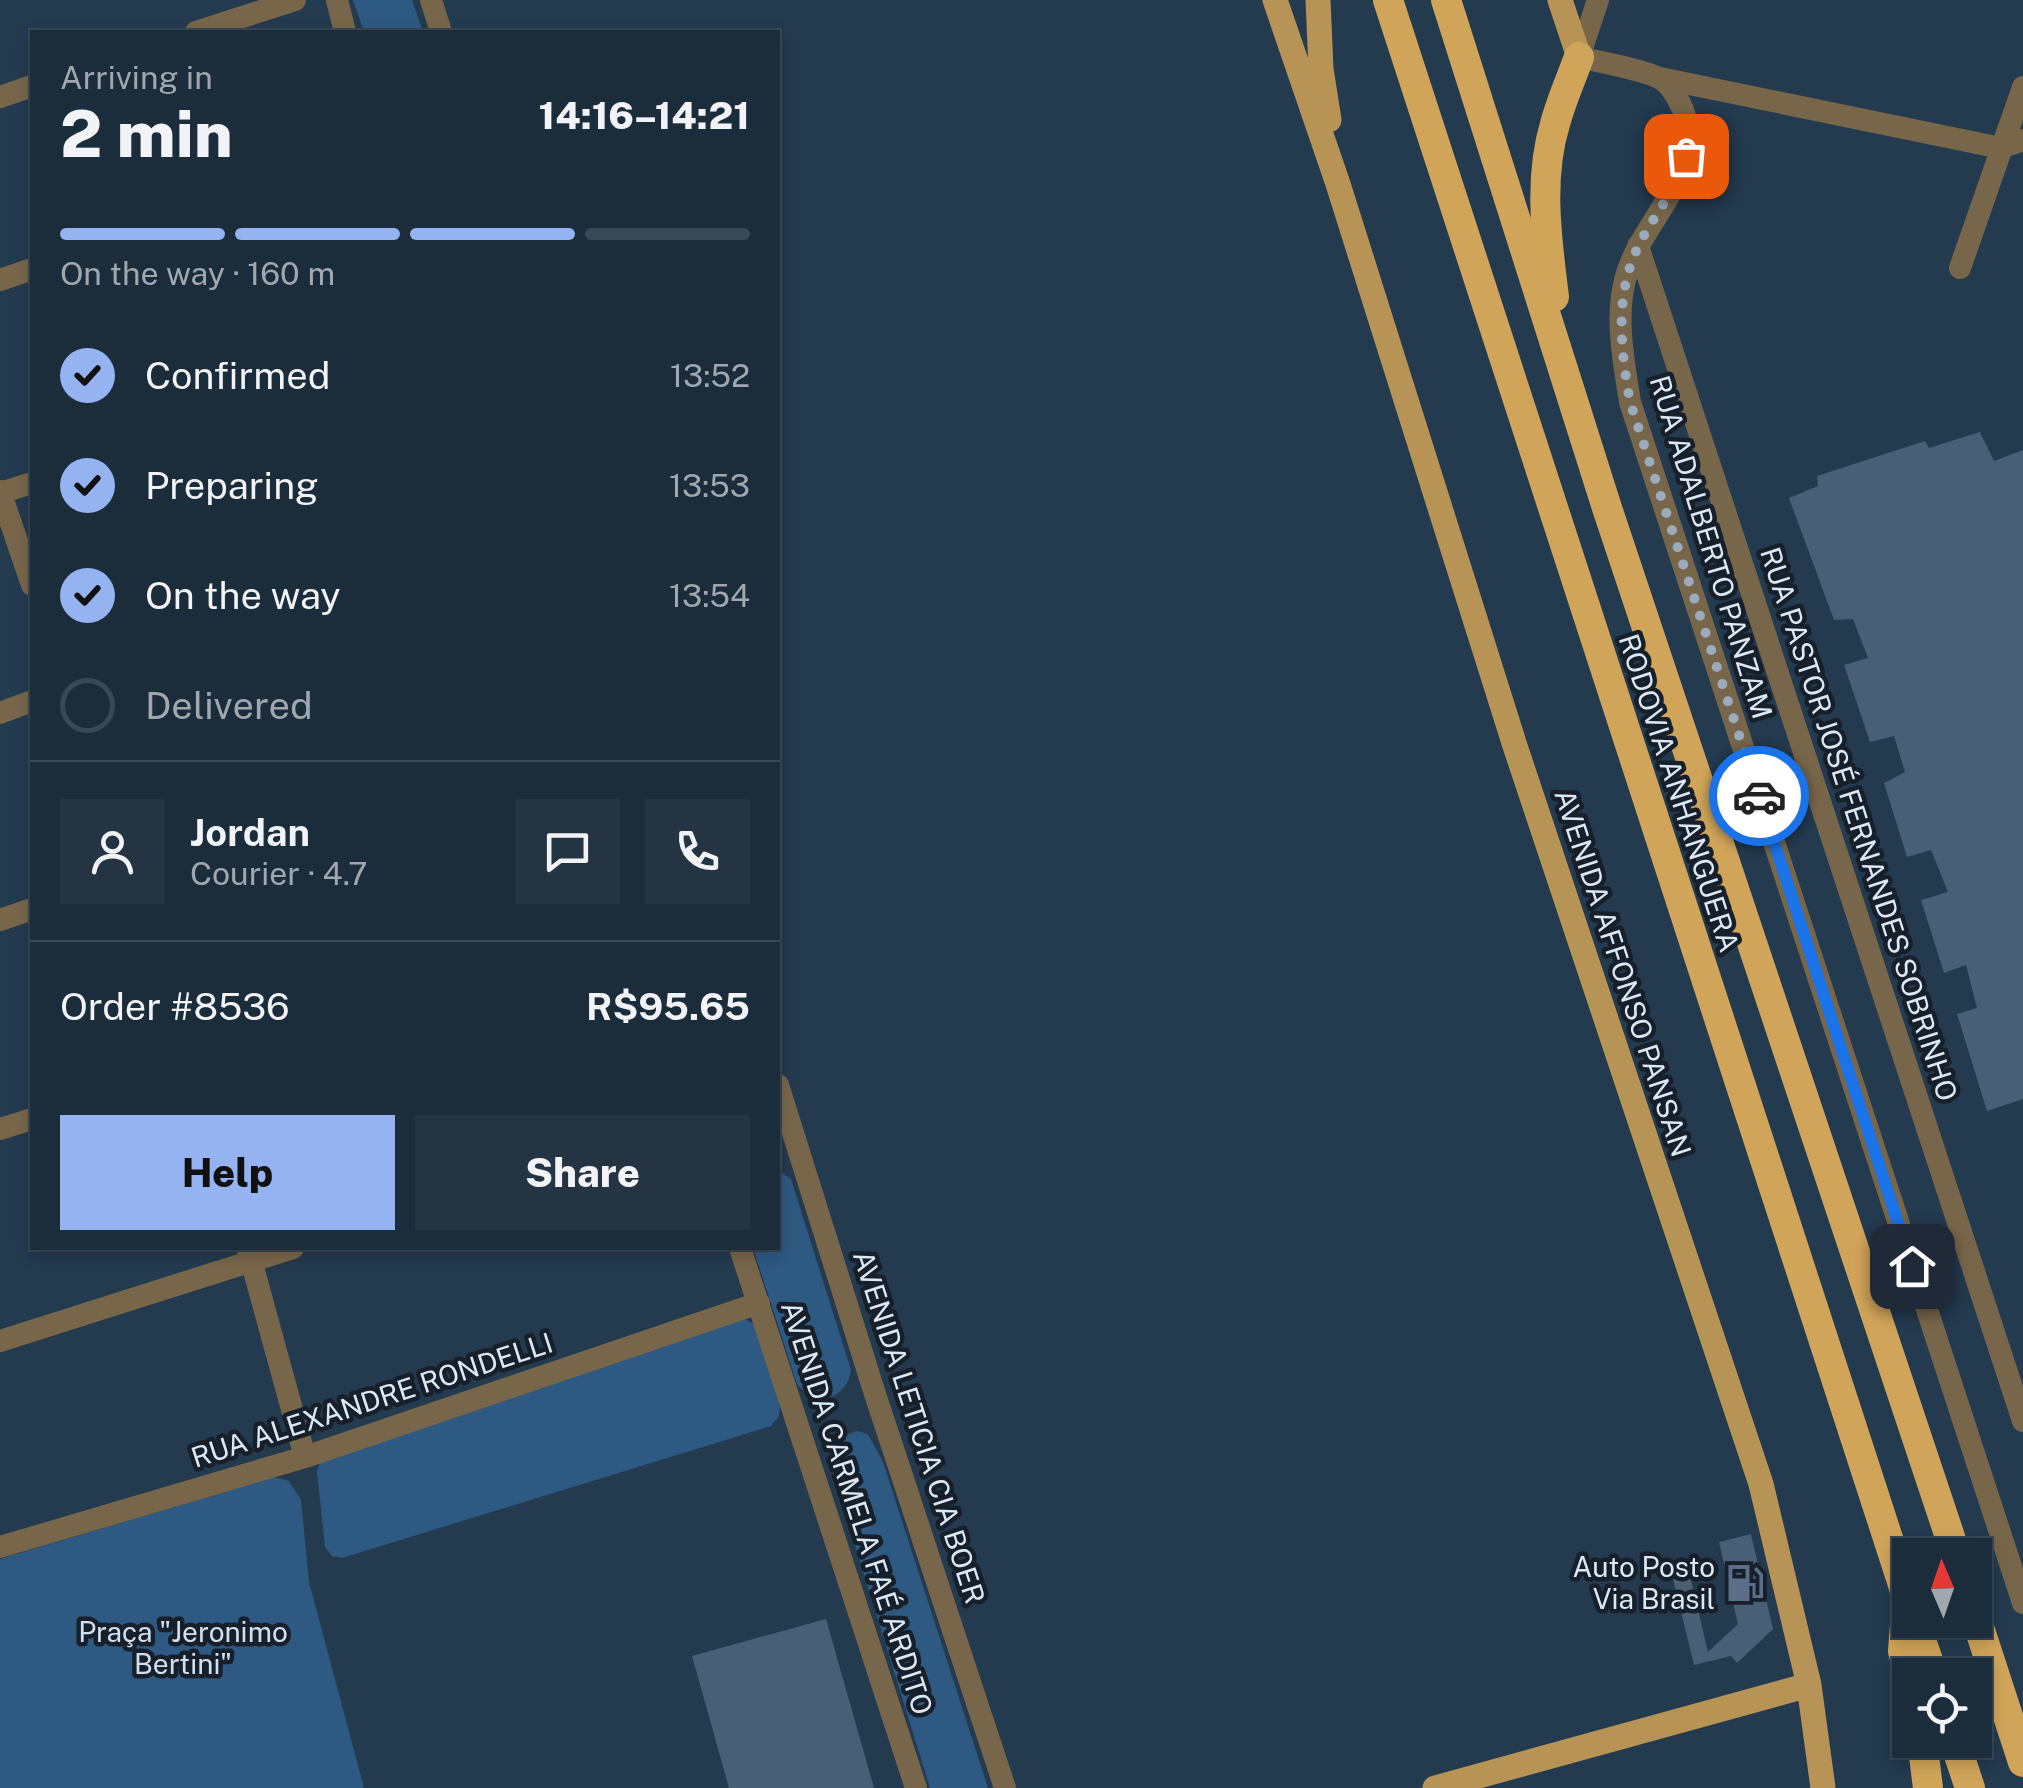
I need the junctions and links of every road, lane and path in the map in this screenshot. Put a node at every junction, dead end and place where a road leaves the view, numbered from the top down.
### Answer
1 (294, 0) edge
2 (336, 0) edge
3 (431, 0) edge
4 (1275, 0) edge
5 (1318, 0) edge
6 (1388, 0) edge
7 (1446, 0) edge
8 (1560, 0) edge
9 (1598, 0) edge
10 (202, 30) edge
11 (345, 30) edge
12 (441, 30) edge
13 (1579, 57) junction
14 (1660, 78) junction
15 (30, 87) edge
16 (2023, 88) edge
17 (0, 97) edge
18 (2012, 144) edge
19 (1338, 184) junction
20 (1638, 246) junction
21 (1960, 268) dead end
22 (30, 270) edge
23 (0, 280) edge
24 (30, 484) edge
25 (0, 492) edge
26 (1607, 508) junction
27 (30, 579) edge
28 (30, 702) edge
29 (0, 713) edge
30 (30, 910) edge
31 (0, 920) edge
32 (780, 1099) edge
33 (30, 1119) edge
34 (0, 1129) edge
35 (786, 1140) edge
36 (279, 1250) edge
37 (741, 1250) edge
38 (250, 1254) edge
39 (759, 1302) junction
40 (0, 1340) edge
41 (2023, 1421) edge
42 (305, 1458) junction
43 (1950, 1538) edge
44 (0, 1547) edge
45 (1892, 1553) edge
46 (2023, 1603) edge
47 (1983, 1638) edge
48 (1809, 1685) junction
49 (1924, 1758) edge
50 (1960, 1758) edge
51 (2023, 1762) edge
52 (916, 1788) edge
53 (1005, 1788) edge
54 (1436, 1788) edge
55 (1823, 1788) edge
56 (1928, 1788) edge
57 (1970, 1788) edge

1 - 10 street
2 - 11 street
3 - 12 street
4 - 19 main road, AVENIDA AFFONSO PANSAN
5 - 19 main road, AVENIDA AFFONSO PANSAN
6 - 45 highway, RODOVIA ANHANGUERA
7 - 26 highway, RODOVIA ANHANGUERA
8 - 13 main road
9 - 13 street
13 - 14 street
13 - 26 highway
14 - 18 street
14 - 20 street, RUA ADALBERTO PANZAM
15 - 17 street
16 - 18 street
18 - 21 street
19 - 48 main road, AVENIDA AFFONSO PANSAN
20 - 41 street, RUA PASTOR JOSÉ FERNANDES SOBRINHO
20 - 46 street, RUA ADALBERTO PANZAM
22 - 23 street
24 - 25 street
25 - 27 street
26 - 43 highway, RODOVIA ANHANGUERA
28 - 29 street
30 - 31 street
32 - 35 street, AVENIDA LETICIA CIA BOER
33 - 34 street
35 - 53 street, AVENIDA LETICIA CIA BOER
36 - 38 street
37 - 39 street, AVENIDA CARMELA FAÉ ARDITO
38 - 40 street
38 - 42 street
39 - 42 street, RUA ALEXANDRE RONDELLI
39 - 52 street, AVENIDA CARMELA FAÉ ARDITO
42 - 44 street, RUA ALEXANDRE RONDELLI
47 - 51 highway
48 - 54 main road
48 - 55 main road, AVENIDA AFFONSO PANSAN
49 - 56 highway
50 - 57 highway

